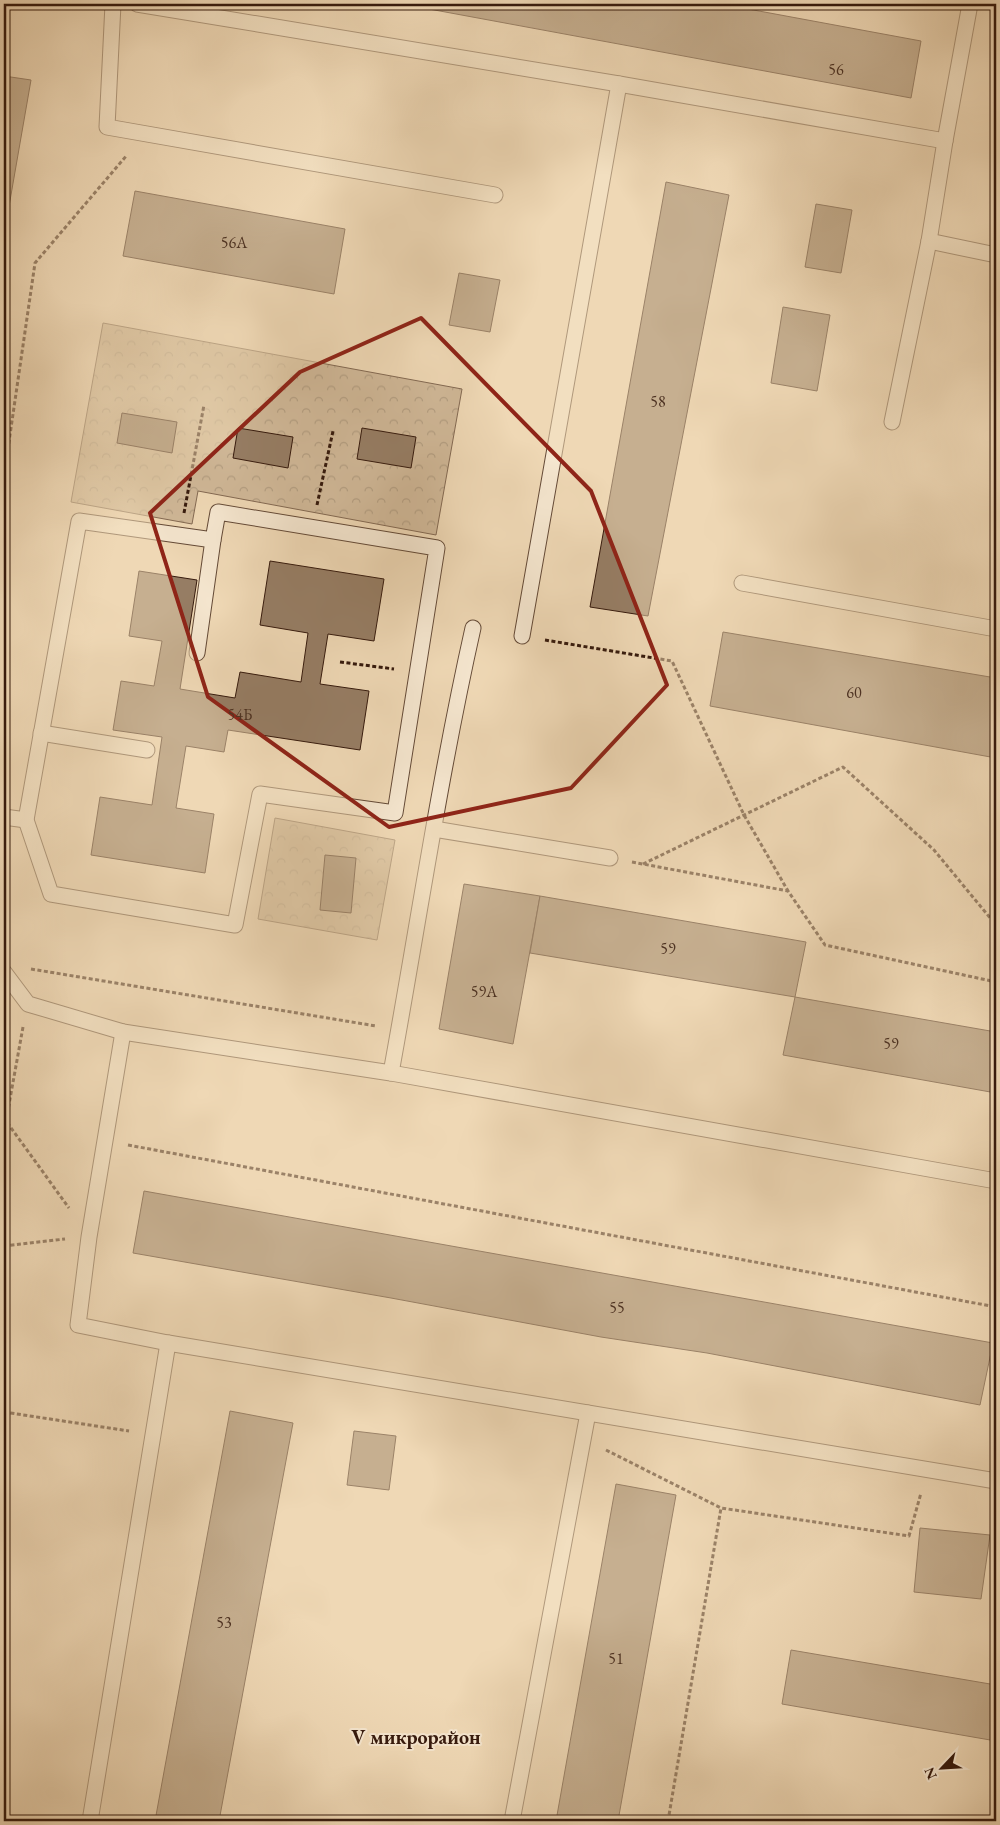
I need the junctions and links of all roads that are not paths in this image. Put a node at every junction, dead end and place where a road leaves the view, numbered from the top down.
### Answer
1 (112, 4) edge
2 (137, 4) edge
3 (970, 4) edge
4 (619, 84) junction
5 (945, 140) junction
6 (495, 195) dead end
7 (929, 241) junction
8 (996, 254) edge
9 (892, 422) dead end
10 (213, 540) junction
11 (742, 583) dead end
12 (474, 628) dead end
13 (996, 629) edge
14 (522, 636) road end
15 (197, 653) dead end
16 (41, 733) junction
17 (147, 750) dead end
18 (4, 817) edge
19 (26, 820) junction
20 (434, 829) junction
21 (610, 858) road end
22 (4, 972) edge
23 (123, 1032) junction
24 (391, 1073) junction
25 (996, 1181) edge
26 (168, 1342) junction
27 (588, 1413) junction
28 (996, 1481) edge
29 (90, 1821) edge
30 (512, 1821) edge

1 - 6 lane
2 - 4 lane
3 - 5 lane
4 - 5 lane
4 - 14 lane
5 - 7 lane
7 - 8 lane
7 - 9 lane
10 - 15 lane
10 - 16 lane
10 - 19 lane
11 - 13 lane
12 - 20 lane
16 - 17 lane
16 - 19 lane
18 - 19 lane
20 - 21 lane
20 - 24 lane
22 - 23 lane
23 - 24 lane
23 - 26 lane
24 - 25 lane
26 - 27 lane
26 - 29 lane
27 - 28 lane
27 - 30 lane

